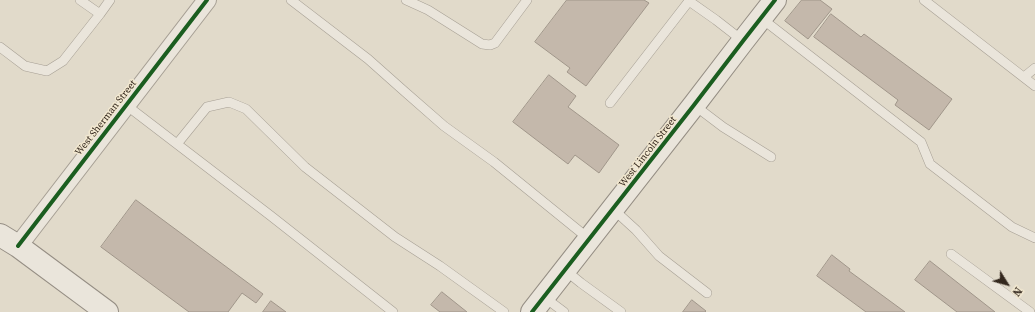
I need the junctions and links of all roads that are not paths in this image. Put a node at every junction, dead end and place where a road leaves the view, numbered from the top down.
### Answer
1 (80, 0) edge
2 (110, 0) edge
3 (207, 0) edge
4 (291, 0) edge
5 (406, 0) edge
6 (527, 0) edge
7 (689, 0) edge
8 (775, 0) edge
9 (924, 0) edge
10 (100, 14) junction
11 (761, 18) junction
12 (742, 41) junction
13 (0, 47) edge
14 (1035, 68) edge
15 (1024, 77) junction
16 (1035, 86) edge
17 (610, 103) dead end
18 (126, 105) junction
19 (694, 105) junction
20 (177, 144) junction
21 (771, 157) dead end
22 (613, 210) junction
23 (1035, 238) edge
24 (590, 239) junction
25 (9, 241) edge
26 (951, 254) dead end
27 (565, 270) junction
28 (707, 293) dead end
29 (538, 304) edge
30 (107, 312) edge
31 (393, 312) edge
32 (504, 312) edge
33 (564, 312) edge
34 (621, 312) edge
35 (1030, 312) edge

1 - 10 lane
2 - 10 lane
3 - 18 street, West Sherman Street
4 - 24 lane
5 - 6 lane
7 - 12 lane
7 - 17 lane
8 - 11 street, West Lincoln Street
9 - 15 lane
10 - 13 lane
11 - 12 street, West Lincoln Street
11 - 23 lane
12 - 19 street, West Lincoln Street
14 - 15 lane
15 - 16 lane
18 - 20 lane
18 - 25 street, West Sherman Street
19 - 21 lane
19 - 22 street, West Lincoln Street
20 - 31 lane
20 - 32 lane
22 - 24 street, West Lincoln Street
22 - 28 lane
24 - 27 street, West Lincoln Street
25 - 30 street
26 - 35 lane
27 - 29 street, West Lincoln Street
27 - 34 lane
29 - 33 lane

